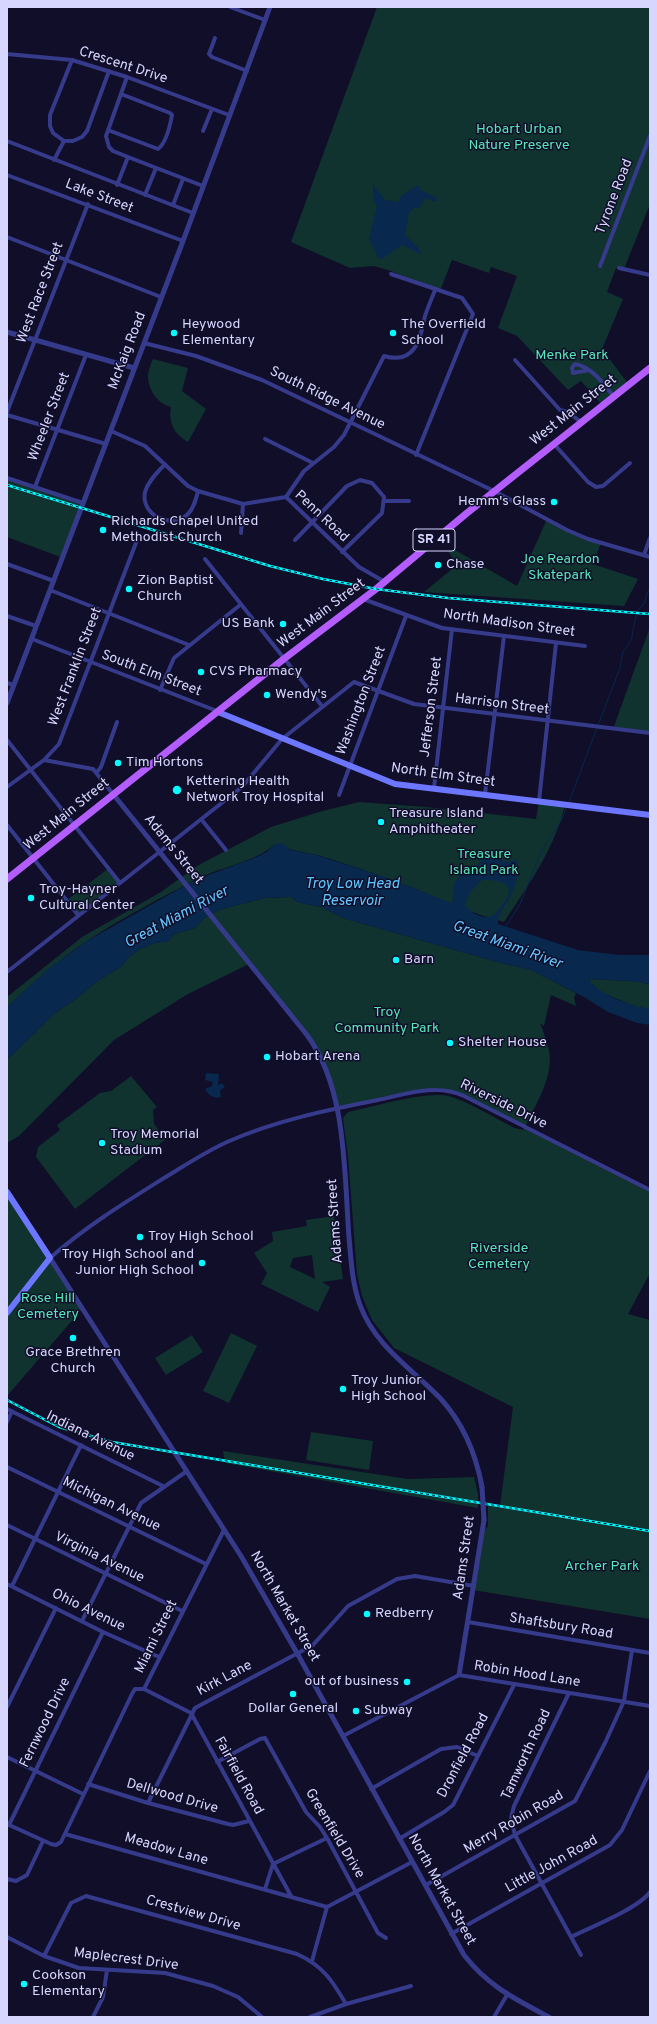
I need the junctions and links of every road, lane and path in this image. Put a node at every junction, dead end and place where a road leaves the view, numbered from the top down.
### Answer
1 (230, 7) edge
2 (270, 7) edge
3 (265, 20) junction
4 (215, 38) dead end
5 (7, 54) edge
6 (72, 60) junction
7 (109, 71) junction
8 (247, 71) junction
9 (127, 77) junction
10 (121, 94) junction
11 (212, 109) junction
12 (229, 115) junction
13 (108, 130) junction
14 (203, 131) dead end
15 (650, 136) edge
16 (64, 141) junction
17 (7, 142) edge
18 (128, 157) junction
19 (54, 160) junction
20 (156, 168) junction
21 (7, 175) edge
22 (183, 179) junction
23 (117, 185) junction
24 (203, 186) junction
25 (145, 195) junction
26 (88, 204) junction
27 (173, 205) junction
28 (194, 213) junction
29 (7, 237) edge
30 (183, 241) junction
31 (66, 260) junction
32 (600, 266) dead end
33 (620, 268) dead end
34 (391, 274) dead end
35 (650, 274) edge
36 (435, 290) junction
37 (161, 297) junction
38 (7, 332) edge
39 (35, 340) junction
40 (144, 343) junction
41 (86, 355) junction
42 (516, 360) dead end
43 (134, 368) junction
44 (650, 368) edge
45 (589, 370) dead end
46 (614, 397) junction
47 (7, 414) edge
48 (582, 422) junction
49 (350, 423) junction
50 (56, 430) junction
51 (111, 431) junction
52 (265, 439) dead end
53 (106, 444) junction
54 (554, 444) junction
55 (416, 455) junction
56 (313, 463) junction
57 (630, 463) dead end
58 (165, 464) junction
59 (7, 478) edge
60 (35, 487) junction
61 (198, 491) junction
62 (494, 491) junction
63 (286, 497) junction
64 (385, 501) junction
65 (409, 501) dead end
66 (83, 503) junction
67 (243, 504) junction
68 (311, 522) junction
69 (241, 533) dead end
70 (139, 535) dead end
71 (650, 538) edge
72 (295, 540) dead end
73 (342, 552) junction
74 (644, 555) junction
75 (650, 557) edge
76 (206, 559) dead end
77 (7, 564) edge
78 (54, 581) junction
79 (385, 582) junction
80 (50, 590) junction
81 (363, 599) junction
82 (240, 605) junction
83 (109, 612) junction
84 (7, 616) edge
85 (406, 616) junction
86 (36, 626) junction
87 (452, 629) junction
88 (504, 636) junction
89 (32, 639) junction
90 (556, 643) junction
91 (189, 645) junction
92 (585, 646) dead end
93 (285, 658) junction
94 (89, 662) junction
95 (7, 683) edge
96 (14, 685) junction
97 (160, 690) junction
98 (379, 691) junction
99 (7, 703) edge
100 (322, 706) junction
101 (443, 708) junction
102 (218, 712) junction
103 (496, 715) junction
104 (117, 722) dead end
105 (549, 722) junction
106 (650, 734) edge
107 (282, 739) junction
108 (7, 740) edge
109 (44, 760) junction
110 (349, 766) junction
111 (31, 769) junction
112 (97, 772) junction
113 (7, 787) edge
114 (434, 788) junction
115 (113, 794) junction
116 (485, 794) junction
117 (339, 795) dead end
118 (539, 801) junction
119 (650, 815) edge
120 (201, 819) junction
121 (7, 825) edge
122 (75, 825) junction
123 (226, 850) dead end
124 (160, 851) junction
125 (33, 859) junction
126 (7, 879) edge
127 (120, 883) junction
128 (78, 915) junction
129 (7, 972) edge
130 (336, 1108) junction
131 (650, 1190) edge
132 (7, 1192) edge
133 (50, 1258) junction
134 (7, 1313) edge
135 (7, 1409) edge
136 (12, 1411) junction
137 (7, 1422) edge
138 (81, 1445) junction
139 (7, 1467) edge
140 (187, 1471) junction
141 (163, 1486) junction
142 (58, 1492) junction
143 (7, 1525) edge
144 (129, 1526) junction
145 (224, 1530) junction
146 (35, 1539) junction
147 (206, 1564) junction
148 (106, 1574) junction
149 (7, 1584) edge
150 (12, 1586) junction
151 (474, 1586) junction
152 (56, 1608) junction
153 (182, 1611) junction
154 (82, 1621) junction
155 (468, 1622) junction
156 (103, 1632) junction
157 (632, 1650) junction
158 (297, 1653) junction
159 (650, 1653) edge
160 (159, 1657) junction
161 (459, 1675) junction
162 (514, 1684) junction
163 (144, 1689) junction
164 (569, 1693) junction
165 (624, 1701) junction
166 (650, 1706) edge
167 (7, 1707) edge
168 (191, 1713) junction
169 (343, 1736) junction
170 (478, 1756) junction
171 (7, 1757) edge
172 (217, 1762) junction
173 (35, 1771) junction
174 (650, 1771) edge
175 (88, 1784) junction
176 (371, 1789) junction
177 (83, 1794) junction
178 (148, 1803) junction
179 (250, 1821) junction
180 (8, 1824) edge
181 (65, 1834) junction
182 (515, 1835) junction
183 (326, 1838) junction
184 (398, 1839) junction
185 (43, 1841) junction
186 (412, 1862) junction
187 (273, 1864) junction
188 (7, 1879) edge
189 (541, 1884) junction
190 (426, 1885) junction
191 (265, 1889) junction
192 (356, 1892) junction
193 (650, 1892) edge
194 (291, 1896) junction
195 (327, 1907) junction
196 (451, 1934) junction
197 (571, 1936) junction
198 (7, 1937) edge
199 (386, 1938) dead end
200 (581, 1955) dead end
201 (44, 1956) junction
202 (312, 1961) junction
203 (107, 1970) junction
204 (411, 1986) dead end
205 (507, 1995) junction
206 (346, 2004) junction
207 (93, 2017) edge
208 (262, 2017) edge
209 (310, 2017) edge
210 (494, 2017) edge
211 (549, 2017) edge

1 - 3 street
2 - 3 street, McKaig Road
3 - 8 street, McKaig Road
4 - 8 street
5 - 6 street, Crescent Drive
6 - 7 street, Crescent Drive
6 - 16 street
7 - 9 street, Crescent Drive
7 - 16 street
8 - 12 street, McKaig Road
9 - 10 street
9 - 11 street, Crescent Drive
10 - 13 street
10 - 13 street
11 - 12 street, Crescent Drive
11 - 14 street
12 - 24 street, McKaig Road
13 - 18 street
15 - 32 street, Tyrone Road
16 - 19 street
17 - 19 street
18 - 20 street
18 - 23 street
19 - 23 street
20 - 22 street
20 - 25 street
21 - 26 street, Lake Street
22 - 24 street
22 - 27 street
23 - 25 street
24 - 28 street, McKaig Road
25 - 27 street
26 - 30 street, Lake Street
26 - 31 street, West Race Street
27 - 28 street
28 - 30 street, McKaig Road
29 - 31 street
30 - 37 street, McKaig Road
31 - 37 street
31 - 39 street, West Race Street
33 - 35 street
34 - 36 street
36 - 49 street
36 - 55 street
37 - 40 street, McKaig Road
38 - 39 street
39 - 41 street
39 - 47 street, West Race Street
40 - 43 street, McKaig Road
40 - 49 street, South Ridge Avenue
41 - 43 street
41 - 50 street, Wheeler Street
42 - 48 street
43 - 51 street, McKaig Road
44 - 46 main road, West Main Street / SR 41
45 - 46 street
46 - 48 main road, West Main Street / SR 41
47 - 50 street
48 - 54 main road, West Main Street / SR 41
49 - 55 street, South Ridge Avenue
49 - 56 street
50 - 53 street
50 - 60 street, Wheeler Street
51 - 53 street, McKaig Road
51 - 58 street, Penn Road
52 - 56 street
53 - 66 street, McKaig Road
54 - 57 street
54 - 62 main road, West Main Street / SR 41
55 - 62 street, South Ridge Avenue
56 - 63 street
58 - 61 street, Penn Road
58 - 61 street
59 - 60 street
60 - 66 street
61 - 67 street, Penn Road
62 - 74 street, South Ridge Avenue
62 - 79 main road, West Main Street / SR 41
63 - 67 street, Penn Road
63 - 68 street, Penn Road
64 - 65 street
64 - 68 street
64 - 73 street
66 - 78 street, McKaig Road
67 - 69 street
68 - 72 street
68 - 73 street, Penn Road
70 - 83 street, West Franklin Street
71 - 74 street
73 - 79 street, Penn Road
74 - 75 street, South Ridge Avenue
76 - 82 street
77 - 78 street
78 - 80 street, McKaig Road
79 - 81 main road, West Main Street / SR 41
80 - 83 street
80 - 86 street, McKaig Road
81 - 85 street, North Madison Street
81 - 93 main road, West Main Street / SR 41
82 - 91 street
82 - 93 street
83 - 91 street
83 - 94 street, West Franklin Street
84 - 86 street
85 - 87 street, North Madison Street
85 - 98 street, Washington Street
86 - 89 street, McKaig Road
87 - 88 street, North Madison Street
87 - 101 street, Jefferson Street
88 - 90 street, North Madison Street
88 - 103 street
89 - 94 street, South Elm Street
89 - 96 street, McKaig Road
90 - 92 street, North Madison Street
90 - 105 street
91 - 97 street
93 - 100 street
93 - 102 main road, West Main Street / SR 41
94 - 97 street, South Elm Street
94 - 109 street, West Franklin Street
95 - 96 street
96 - 99 street, McKaig Road
97 - 102 street, South Elm Street
98 - 100 street, Harrison Street
98 - 101 street, Harrison Street
98 - 110 street, Washington Street
100 - 107 street
101 - 103 street, Harrison Street
101 - 114 street, Jefferson Street
102 - 107 main road, North Elm Street
102 - 115 main road, West Main Street
103 - 105 street, Harrison Street
103 - 116 street
104 - 112 street
105 - 106 street, Harrison Street
105 - 118 street
107 - 110 main road, North Elm Street
107 - 120 street
108 - 111 street
109 - 111 street, West Franklin Street
109 - 112 street
110 - 114 main road, North Elm Street
110 - 117 street, Washington Street
111 - 113 street, West Franklin Street
111 - 122 street
112 - 115 street
114 - 116 main road, North Elm Street
115 - 122 main road, West Main Street
115 - 124 street, Adams Street
116 - 118 main road, North Elm Street
118 - 119 main road, North Elm Street
120 - 123 street
120 - 124 street
121 - 125 street
122 - 125 main road, West Main Street
122 - 127 street
124 - 127 street
124 - 130 street, Adams Street
125 - 126 main road, West Main Street
125 - 128 street
127 - 128 street
128 - 129 street
130 - 131 street, Riverside Drive
130 - 133 street, Riverside Drive
130 - 151 street, Adams Street, bridge
132 - 133 main road, North Market Street
133 - 134 main road
133 - 140 street, North Market Street
135 - 136 street, Indiana Avenue
136 - 137 street
136 - 138 street, Indiana Avenue
138 - 141 street, Indiana Avenue
138 - 142 street
139 - 142 street, Michigan Avenue
140 - 141 street
140 - 145 street, North Market Street
141 - 144 street
142 - 144 street, Michigan Avenue
142 - 146 street
143 - 146 street, Virginia Avenue
144 - 147 street, Michigan Avenue
144 - 148 street
145 - 147 street, Miami Street
145 - 158 street, North Market Street
146 - 148 street, Virginia Avenue
146 - 150 street
147 - 153 street, Miami Street
148 - 153 street, Virginia Avenue
148 - 154 street
149 - 150 street, Ohio Avenue
150 - 152 street, Ohio Avenue
151 - 155 street, Adams Street
151 - 158 street, Kirk Lane
152 - 154 street, Ohio Avenue
152 - 167 street
153 - 160 street, Miami Street
154 - 156 street, Ohio Avenue
155 - 157 street, Shaftsbury Road
155 - 161 street, Adams Street
156 - 160 street, Ohio Avenue
156 - 173 street, Fernwood Drive
157 - 159 street, Shaftsbury Road
157 - 165 street, Merry Robin Road
158 - 168 street, Kirk Lane
158 - 169 street, North Market Street
160 - 163 street, Miami Street
161 - 162 street, Robin Hood Lane
161 - 169 street, Robin Hood Lane
162 - 164 street, Robin Hood Lane
162 - 170 street, Dronfield Road
163 - 168 street
163 - 175 street, Miami Street
164 - 165 street, Robin Hood Lane
164 - 182 street, Tamworth Road
165 - 166 street, Robin Hood Lane
165 - 182 street, Merry Robin Road
168 - 172 street, Fairfield Road
168 - 178 street, Kirk Lane
169 - 176 street, North Market Street
170 - 176 street
170 - 184 street, Dronfield Road
171 - 173 street
172 - 179 street, Fairfield Road
172 - 183 street, Greenfield Drive
173 - 177 street
173 - 180 street, Fernwood Drive
174 - 189 street, Little John Road
175 - 177 street, Miami Street
175 - 178 street, Dellwood Drive
176 - 184 street, North Market Street
177 - 181 street, Miami Street
178 - 179 street, Dellwood Drive
179 - 187 street, Fairfield Road
180 - 185 street
181 - 185 street
181 - 191 street, Meadow Lane
182 - 189 street, Tamworth Road
182 - 190 street, Merry Robin Road
183 - 187 street
183 - 192 street, Greenfield Drive
184 - 186 street, North Market Street
185 - 188 street
186 - 190 street, North Market Street
186 - 192 street
187 - 191 street
187 - 194 street, Fairfield Road
189 - 196 street, Little John Road
189 - 197 street, Tamworth Road
190 - 196 street, North Market Street
191 - 194 street, Meadow Lane
192 - 195 street
192 - 199 street, Greenfield Drive
193 - 197 street
194 - 195 street, Meadow Lane
195 - 202 street
196 - 205 street, North Market Street
197 - 200 street, Tamworth Road
198 - 201 street, Maplecrest Drive
201 - 202 street, Crestview Drive
201 - 203 street, Maplecrest Drive
202 - 206 street, Crestview Drive
203 - 207 street
203 - 208 street, Maplecrest Drive
204 - 206 street
205 - 210 street
205 - 211 street, North Market Street
206 - 209 street

